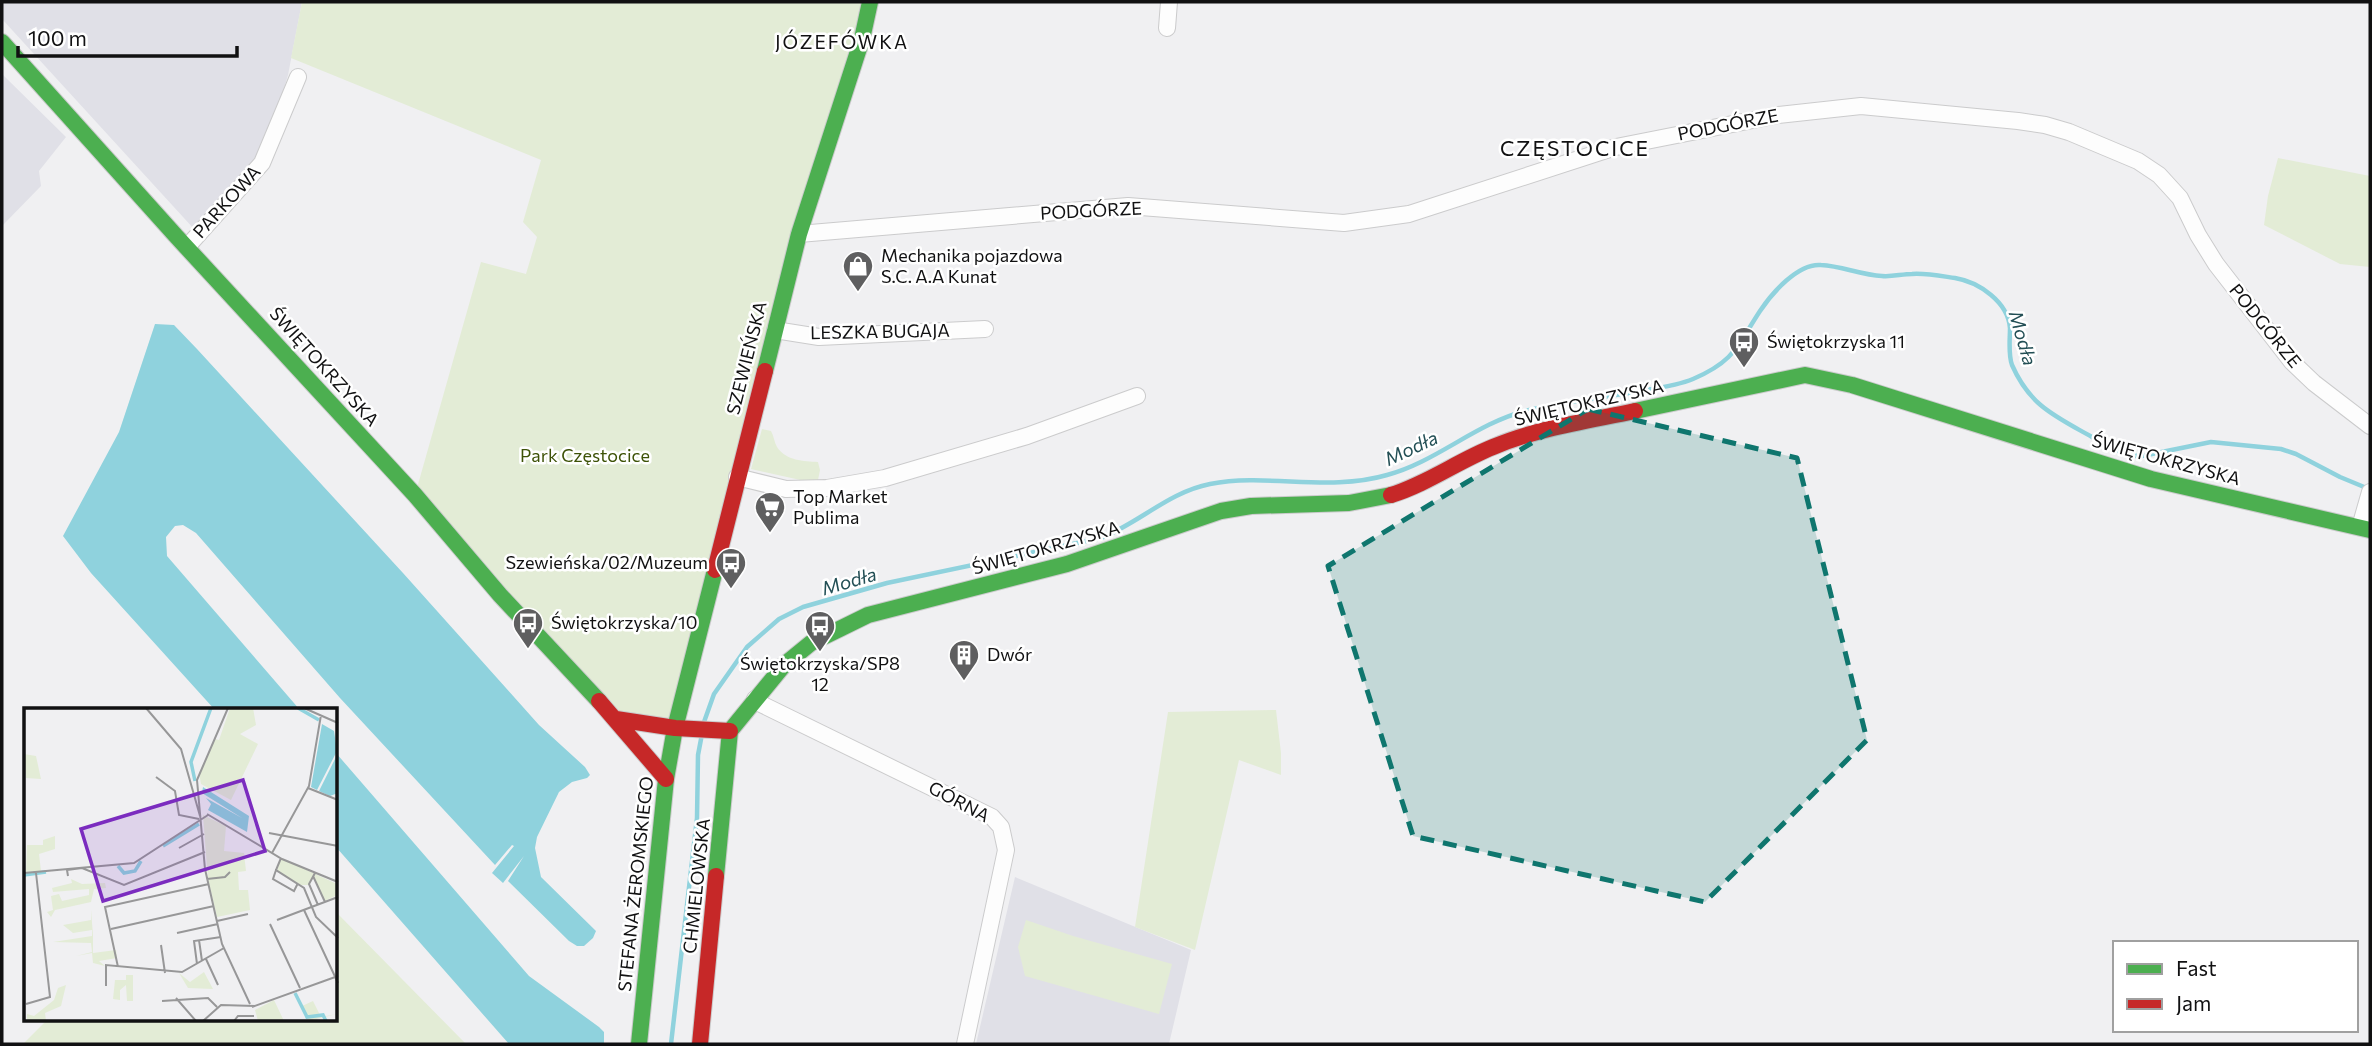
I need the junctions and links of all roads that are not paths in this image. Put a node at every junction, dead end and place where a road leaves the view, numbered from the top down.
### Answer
1 (870, 2) edge
2 (1169, 2) edge
3 (1167, 28) dead end
4 (2, 42) edge
5 (298, 77) dead end
6 (799, 234) junction
7 (187, 247) junction
8 (985, 329) dead end
9 (775, 330) junction
10 (1137, 396) dead end
11 (2370, 426) edge
12 (737, 477) junction
13 (2370, 492) edge
14 (2365, 524) edge
15 (755, 699) junction
16 (616, 719) junction
17 (683, 728) junction
18 (730, 731) junction
19 (666, 779) junction
20 (639, 1044) edge
21 (700, 1044) edge
22 (965, 1044) edge

1 - 6 street, SZEWIEŃSKA
2 - 3 street
4 - 7 street, ŚWIĘTOKRZYSKA
5 - 7 street, PARKOWA
6 - 9 street, SZEWIEŃSKA
6 - 11 street, PODGÓRZE
7 - 16 street, ŚWIĘTOKRZYSKA
8 - 9 street, LESZKA BUGAJA
9 - 12 street, SZEWIEŃSKA
10 - 12 street
12 - 17 street, SZEWIEŃSKA
13 - 14 street
14 - 15 street, ŚWIĘTOKRZYSKA
15 - 18 street, ŚWIĘTOKRZYSKA
15 - 22 street, GÓRNA
16 - 17 street
16 - 19 street, ŚWIĘTOKRZYSKA
17 - 18 street
17 - 19 street, STEFANA ŻEROMSKIEGO
18 - 21 street, CHMIELOWSKA
19 - 20 street, STEFANA ŻEROMSKIEGO

